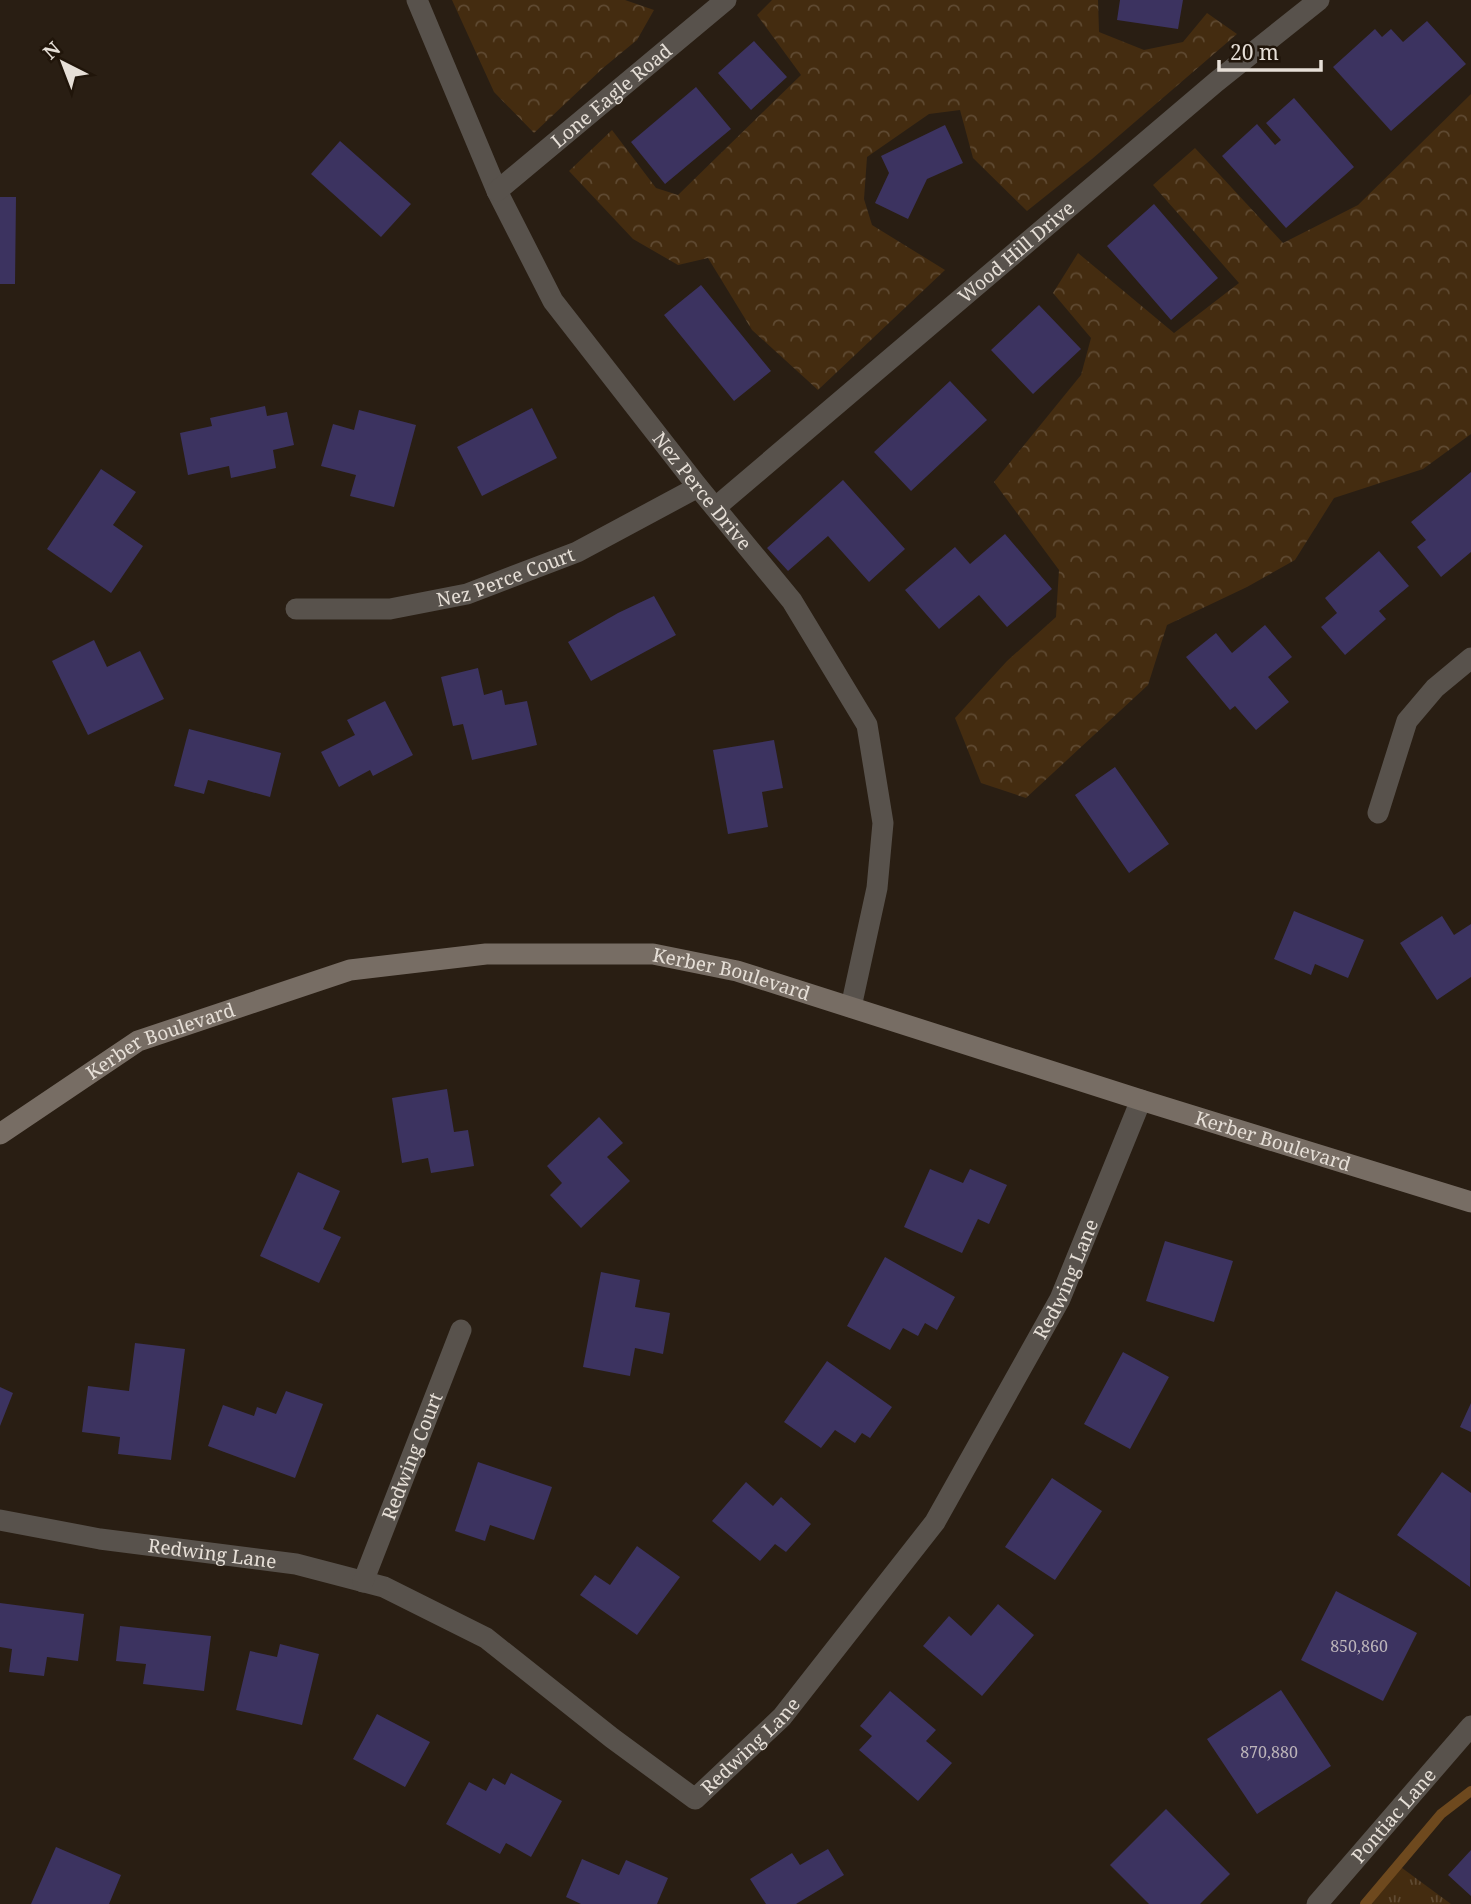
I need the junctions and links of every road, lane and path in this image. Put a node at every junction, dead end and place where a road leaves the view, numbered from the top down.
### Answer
1 (417, 0) edge
2 (726, 0) edge
3 (1319, 0) edge
4 (497, 191) junction
5 (698, 487) junction
6 (716, 507) junction
7 (296, 609) dead end
8 (1471, 658) edge
9 (1378, 813) dead end
10 (851, 1007) junction
11 (1140, 1100) junction
12 (0, 1134) edge
13 (1471, 1202) edge
14 (461, 1330) dead end
15 (0, 1520) edge
16 (363, 1582) junction
17 (1471, 1726) edge
18 (1317, 1904) edge

1 - 4 street, Nez Perce Drive
2 - 4 street, Lone Eagle Road
3 - 6 street, Wood Hill Drive
4 - 5 street, Nez Perce Drive
5 - 6 street, Nez Perce Drive
5 - 7 street, Nez Perce Court
6 - 10 street, Nez Perce Drive
8 - 9 street
10 - 11 street, Kerber Boulevard
10 - 12 street, Kerber Boulevard
11 - 13 street, Kerber Boulevard
11 - 16 street, Redwing Lane
14 - 16 street, Redwing Court
15 - 16 street, Redwing Lane
17 - 18 street, Pontiac Lane

